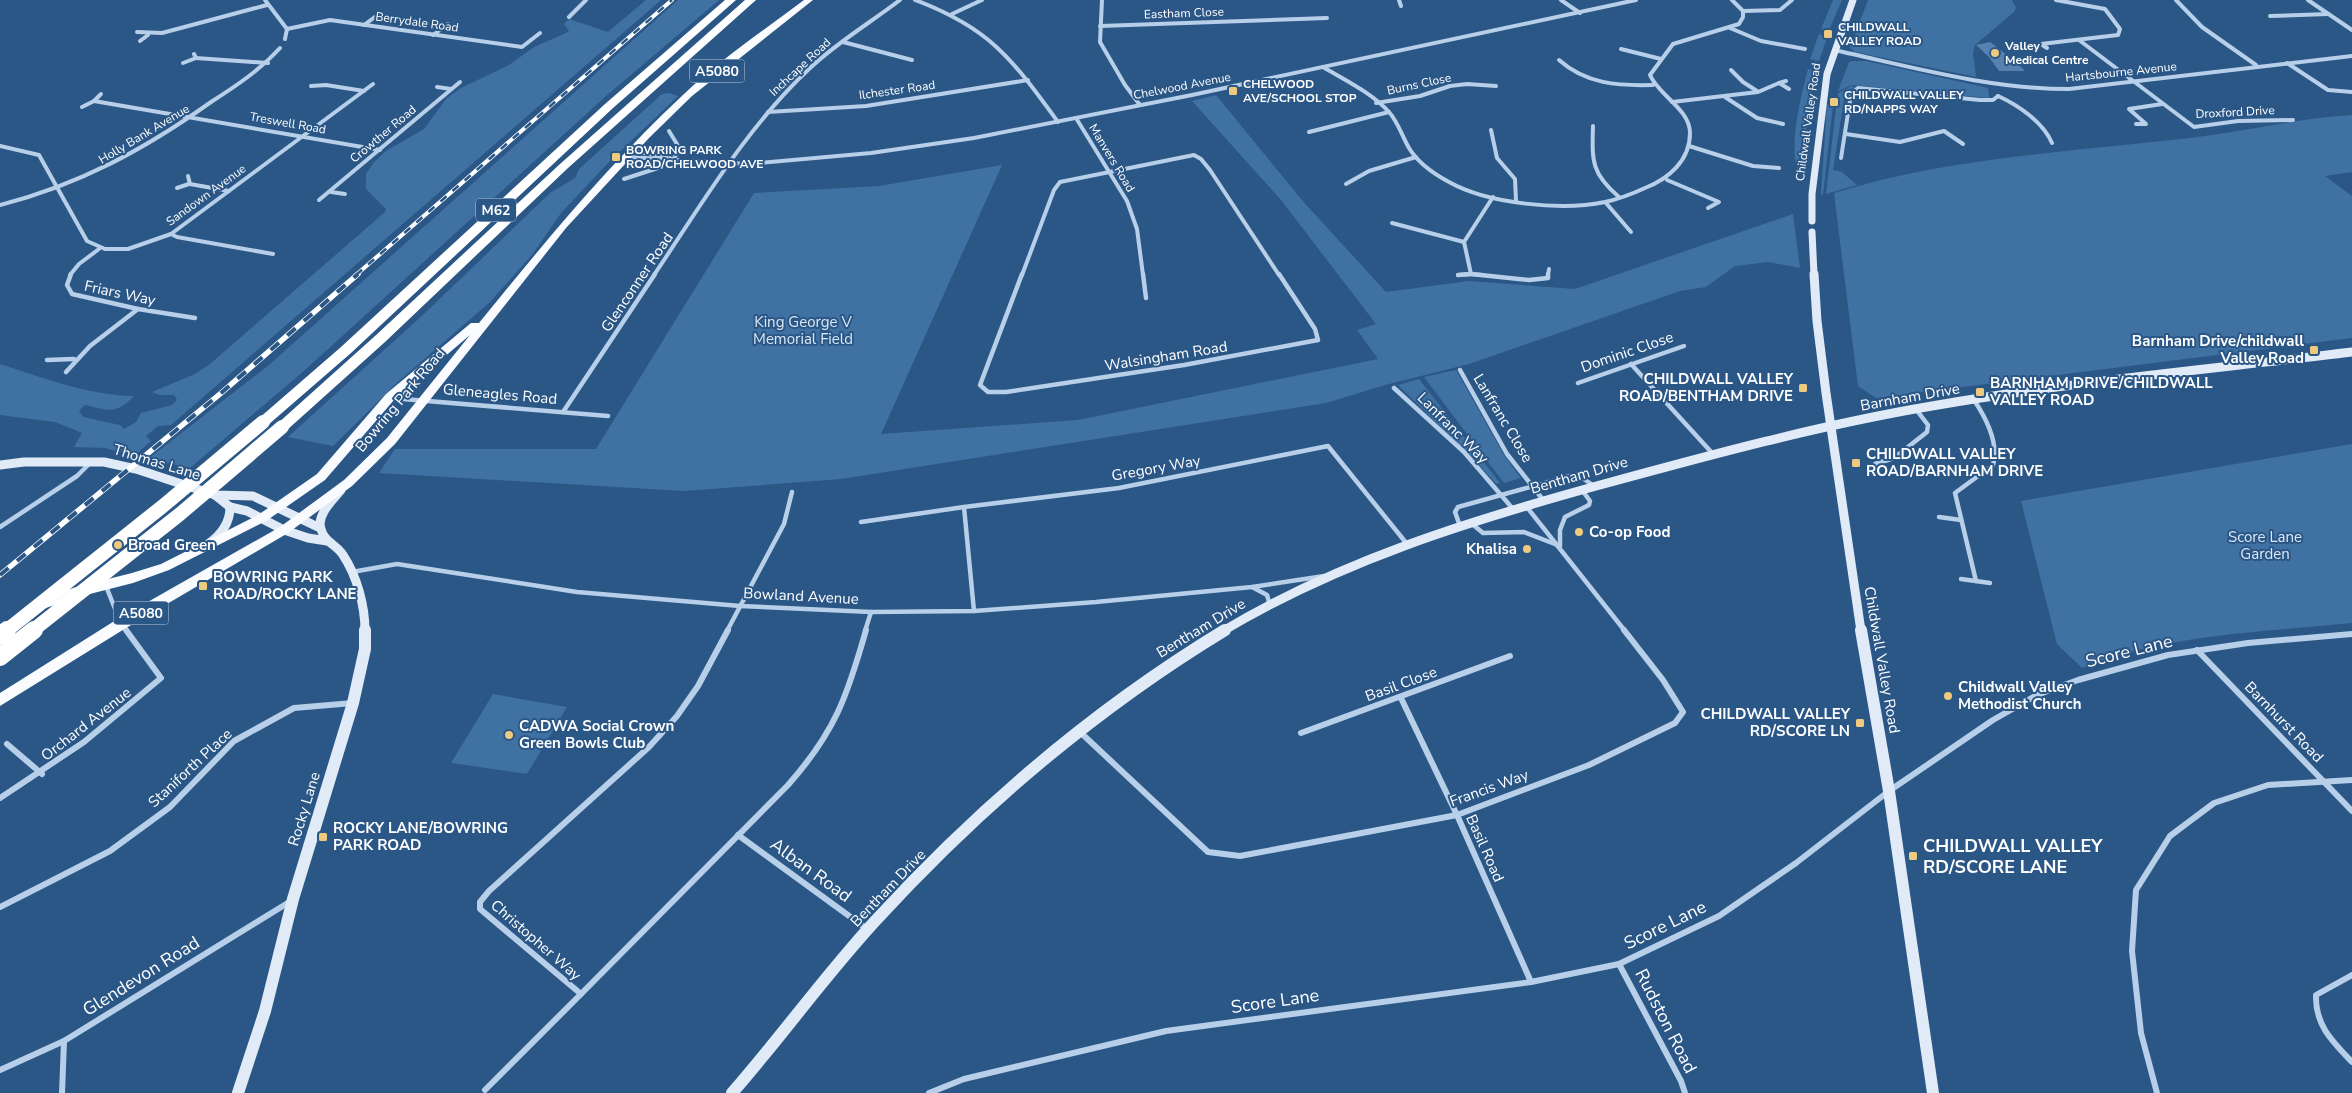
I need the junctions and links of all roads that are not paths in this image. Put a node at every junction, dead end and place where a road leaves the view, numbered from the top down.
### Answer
1 (265, 0) edge
2 (586, 0) edge
3 (731, 0) edge
4 (751, 0) edge
5 (762, 0) edge
6 (809, 0) edge
7 (900, 0) edge
8 (915, 0) edge
9 (982, 0) edge
10 (1102, 0) edge
11 (1399, 0) edge
12 (1561, 0) edge
13 (1636, 0) edge
14 (1732, 0) edge
15 (1792, 0) edge
16 (1853, 0) edge
17 (2056, 0) edge
18 (2176, 0) edge
19 (2308, 0) edge
20 (267, 5) junction
21 (1401, 6) dead end
22 (1744, 11) junction
23 (1580, 13) junction
24 (380, 14) dead end
25 (952, 14) junction
26 (2328, 14) junction
27 (2270, 16) dead end
28 (569, 17) dead end
29 (1328, 18) dead end
30 (448, 24) dead end
31 (364, 25) junction
32 (1100, 26) junction
33 (1730, 28) junction
34 (287, 29) junction
35 (2352, 30) edge
36 (137, 32) dead end
37 (540, 33) dead end
38 (149, 34) junction
39 (433, 35) junction
40 (285, 39) dead end
41 (2079, 40) junction
42 (140, 41) dead end
43 (843, 42) junction
44 (280, 48) dead end
45 (2047, 48) dead end
46 (1621, 49) dead end
47 (1805, 50) dead end
48 (1834, 50) junction
49 (2352, 56) edge
50 (1661, 59) junction
51 (912, 60) dead end
52 (1559, 60) dead end
53 (183, 63) dead end
54 (268, 63) junction
55 (2286, 63) junction
56 (2257, 66) junction
57 (1322, 67) junction
58 (1731, 70) dead end
59 (663, 78) junction
60 (333, 79) dead end
61 (1028, 80) junction
62 (1786, 81) dead end
63 (2132, 81) junction
64 (460, 82) dead end
65 (1779, 83) junction
66 (373, 84) dead end
67 (326, 85) junction
68 (1653, 85) junction
69 (1995, 85) junction
70 (311, 86) dead end
71 (1496, 86) dead end
72 (437, 87) dead end
73 (451, 89) junction
74 (1789, 89) dead end
75 (364, 91) junction
76 (1758, 92) junction
77 (2352, 92) edge
78 (101, 94) dead end
79 (1998, 96) junction
80 (1725, 97) junction
81 (94, 101) junction
82 (1672, 102) junction
83 (1376, 103) junction
84 (2162, 104) junction
85 (1140, 105) junction
86 (82, 107) dead end
87 (768, 112) junction
88 (1389, 112) junction
89 (193, 117) junction
90 (1076, 118) junction
91 (2293, 120) dead end
92 (1058, 122) junction
93 (1783, 124) dead end
94 (2136, 124) dead end
95 (1593, 126) dead end
96 (1491, 130) dead end
97 (669, 131) dead end
98 (1309, 132) dead end
99 (1846, 134) junction
100 (304, 136) junction
101 (2052, 143) dead end
102 (1963, 144) dead end
103 (0, 146) edge
104 (1689, 146) junction
105 (380, 150) junction
106 (630, 154) junction
107 (1416, 157) junction
108 (670, 158) junction
109 (1841, 158) dead end
110 (728, 164) junction
111 (1779, 168) dead end
112 (1110, 173) junction
113 (188, 176) dead end
114 (624, 179) dead end
115 (1667, 180) junction
116 (189, 184) junction
117 (1346, 184) dead end
118 (177, 188) dead end
119 (59, 189) junction
120 (229, 191) junction
121 (330, 192) junction
122 (346, 194) dead end
123 (1493, 197) junction
124 (1619, 197) junction
125 (319, 200) dead end
126 (1516, 201) junction
127 (1606, 202) junction
128 (0, 205) edge
129 (1708, 208) dead end
130 (1812, 221) dead end
131 (1392, 223) dead end
132 (1631, 232) dead end
133 (1812, 232) dead end
134 (171, 234) junction
135 (1464, 242) junction
136 (99, 249) junction
137 (272, 254) dead end
138 (1549, 269) dead end
139 (1471, 274) junction
140 (1458, 275) dead end
141 (506, 296) junction
142 (1146, 298) dead end
143 (138, 309) junction
144 (195, 318) dead end
145 (1684, 346) dead end
146 (2352, 352) edge
147 (74, 359) junction
148 (47, 360) dead end
149 (1631, 364) junction
150 (1460, 370) dead end
151 (66, 372) dead end
152 (1578, 382) dead end
153 (1394, 388) dead end
154 (390, 398) junction
155 (1974, 399) junction
156 (423, 401) junction
157 (1915, 408) junction
158 (563, 412) junction
159 (608, 416) dead end
160 (1831, 426) junction
161 (1713, 454) junction
162 (93, 460) junction
163 (1875, 464) dead end
164 (0, 465) edge
165 (348, 482) junction
166 (1594, 486) junction
167 (1533, 487) junction
168 (1582, 490) junction
169 (792, 492) dead end
170 (215, 495) junction
171 (1500, 496) junction
172 (1544, 501) junction
173 (1526, 506) junction
174 (230, 507) junction
175 (278, 508) junction
176 (964, 508) junction
177 (1513, 510) junction
178 (262, 518) junction
179 (1939, 518) dead end
180 (298, 519) junction
181 (1961, 520) junction
182 (861, 522) dead end
183 (1465, 524) junction
184 (0, 527) edge
185 (320, 528) junction
186 (284, 530) junction
187 (327, 541) junction
188 (1407, 544) junction
189 (1560, 546) junction
190 (197, 552) junction
191 (352, 572) junction
192 (1330, 576) junction
193 (1961, 579) dead end
194 (1976, 581) junction
195 (1990, 583) dead end
196 (106, 586) junction
197 (1252, 587) junction
198 (1270, 605) junction
199 (740, 606) junction
200 (974, 611) junction
201 (871, 612) junction
202 (121, 624) junction
203 (0, 627) edge
204 (2352, 634) edge
205 (0, 636) edge
206 (2197, 650) junction
207 (1510, 656) dead end
208 (0, 657) edge
209 (1401, 698) junction
210 (0, 700) edge
211 (353, 703) junction
212 (1078, 730) junction
213 (1301, 733) dead end
214 (7, 744) dead end
215 (42, 774) junction
216 (2352, 780) edge
217 (2325, 783) junction
218 (1889, 791) junction
219 (0, 798) edge
220 (2352, 811) edge
221 (1457, 815) junction
222 (738, 835) junction
223 (293, 899) junction
224 (0, 907) edge
225 (867, 930) junction
226 (1619, 964) junction
227 (2352, 975) edge
228 (1531, 982) junction
229 (581, 994) junction
230 (64, 1041) junction
231 (2352, 1062) edge
232 (0, 1070) edge
233 (485, 1090) dead end
234 (62, 1093) edge
235 (238, 1093) edge
236 (732, 1093) edge
237 (929, 1093) edge
238 (1685, 1093) edge
239 (1933, 1093) edge
240 (2157, 1093) edge

1 - 20 street
2 - 28 street
3 - 205 highway, M62, bridge
4 - 59 highway, M62
5 - 59 highway
6 - 106 main road, Bowring Park Road / A5080
7 - 43 street, Inchcape Road
8 - 25 street
9 - 25 street
10 - 32 street
11 - 21 street
12 - 23 street
13 - 23 street, Chelwood Avenue
14 - 22 street
15 - 22 street
16 - 48 street, Childwall Valley Road
17 - 41 street
18 - 56 street
19 - 26 street
20 - 34 street
20 - 38 street
22 - 33 street
23 - 57 street, Chelwood Avenue
24 - 31 street
25 - 61 street
26 - 27 street
26 - 35 street
29 - 32 street, Eastham Close
30 - 39 street
31 - 34 street, Berrydale Road
31 - 39 street, Berrydale Road
32 - 85 street
33 - 47 street
33 - 50 street
34 - 40 street
36 - 38 street
37 - 39 street, Berrydale Road
38 - 42 street
41 - 45 street
41 - 63 street, Droxford Drive
43 - 51 street
43 - 87 street, Inchcape Road
44 - 54 street, Holly Bank Avenue
46 - 50 street
48 - 69 street, Hartsbourne Avenue
48 - 130 street, Childwall Valley Road
49 - 55 street, Hartsbourne Avenue
50 - 68 street
52 - 68 street
53 - 54 street
54 - 89 street, Holly Bank Avenue
55 - 56 street, Hartsbourne Avenue
55 - 77 street
56 - 63 street, Hartsbourne Avenue
57 - 83 street
57 - 85 street, Chelwood Avenue
58 - 76 street
59 - 208 highway, M62, bridge
60 - 67 street
61 - 87 street, Ilchester Road
61 - 92 street
62 - 65 street
63 - 69 street, Hartsbourne Avenue
63 - 84 street, Droxford Drive
64 - 73 street, Crowther Road
65 - 74 street
65 - 76 street
66 - 75 street, Sandown Avenue
67 - 70 street
67 - 75 street
68 - 82 street
69 - 79 street
71 - 83 street, Burns Close
72 - 73 street
73 - 105 street, Crowther Road
75 - 100 street, Sandown Avenue
76 - 80 street
78 - 81 street
79 - 99 street
79 - 101 street
80 - 82 street
80 - 93 street
81 - 86 street
81 - 89 street, Treswell Road
82 - 104 street
83 - 88 street
84 - 91 street, Droxford Drive
84 - 94 street
85 - 90 street, Chelwood Avenue
87 - 110 street, Inchcape Road
88 - 98 street
88 - 107 street
89 - 100 street, Treswell Road
89 - 119 street, Holly Bank Avenue
90 - 92 street, Chelwood Avenue
90 - 112 street, Manvers Road
92 - 110 street, Chelwood Avenue
95 - 124 street
96 - 126 street
97 - 108 street
99 - 102 street
99 - 109 street
100 - 105 street, Treswell Road
100 - 120 street, Sandown Avenue
103 - 119 street
104 - 111 street
104 - 115 street
105 - 121 street, Crowther Road
106 - 108 street
106 - 108 street
106 - 141 main road, Bowring Park Road / A5080
107 - 117 street
107 - 123 street
108 - 110 street, Chelwood Avenue
108 - 114 street
110 - 158 street, Glenconner Road
112 - 112 street, Walsingham Road
112 - 142 street, Manvers Road
113 - 116 street
115 - 124 street
115 - 129 street
116 - 118 street
116 - 120 street
119 - 128 street, Holly Bank Avenue
119 - 136 street
120 - 134 street, Sandown Avenue
121 - 122 street
121 - 125 street, Crowther Road
123 - 126 street
123 - 135 street
124 - 127 street
126 - 127 street
127 - 132 street
131 - 135 street
133 - 160 street, Childwall Valley Road
134 - 136 street, Sandown Avenue
134 - 137 street
135 - 139 street
136 - 143 street, Friars Way
138 - 139 street
139 - 140 street
141 - 154 main road, Bowring Park Road / A5080
141 - 156 main road, Bowring Park Road / A5080
143 - 144 street, Friars Way
143 - 147 street
145 - 149 street, Dominic Close
146 - 155 street, Barnham Drive
147 - 148 street
147 - 151 street
149 - 152 street, Dominic Close
149 - 161 street
150 - 167 street, Lanfranc Close
153 - 171 street, Lanfranc Way
154 - 156 street, Gleneagles Road
154 - 175 main road, Bowring Park Road / A5080
155 - 157 street, Barnham Drive
155 - 181 street
156 - 158 street, Gleneagles Road
156 - 165 main road, Bowring Park Road / A5080
157 - 160 street, Barnham Drive
157 - 163 street
158 - 159 street, Gleneagles Road
160 - 161 street, Bentham Drive
160 - 218 street, Childwall Valley Road
161 - 166 street, Bentham Drive
162 - 164 street, Thomas Lane
162 - 170 street, Thomas Lane
162 - 184 street
165 - 180 main road, Bowring Park Road / A5080
165 - 185 street
166 - 167 street
166 - 168 street, Bentham Drive
167 - 171 street
167 - 172 street, Lanfranc Close
168 - 172 street, Bentham Drive
168 - 189 street
169 - 199 street
170 - 174 street
170 - 175 street
171 - 177 street, Lanfranc Way
171 - 183 street
172 - 173 street, Bentham Drive
173 - 177 street, Bentham Drive
173 - 189 street, Francis Way
174 - 178 street
174 - 190 street
175 - 178 main road, Bowring Park Road / A5080
175 - 180 street
176 - 182 street
176 - 188 street, Gregory Way
176 - 200 street
177 - 183 street, Bentham Drive
178 - 186 street
178 - 190 main road, Bowring Park Road / A5080
179 - 181 street
180 - 185 street
180 - 186 main road, Bowring Park Road / A5080
181 - 194 street
183 - 188 street, Bentham Drive
183 - 189 street
185 - 187 street, Rocky Lane
186 - 187 street
186 - 202 main road, Bowring Park Road / A5080
187 - 191 street, Rocky Lane
188 - 192 street, Bentham Drive
189 - 221 street, Francis Way
190 - 196 main road, Bowring Park Road / A5080
191 - 199 street, Bowland Avenue
191 - 211 street, Rocky Lane
192 - 197 street, Bowland Avenue
192 - 198 street, Bentham Drive
193 - 194 street
194 - 195 street
196 - 202 street
196 - 203 main road, Bowring Park Road / A5080
197 - 198 street
197 - 200 street, Bowland Avenue
198 - 212 street, Bentham Drive
199 - 201 street, Bowland Avenue
199 - 229 street, Christopher Way
200 - 201 street, Bowland Avenue
201 - 222 street, Christopher Way
202 - 210 main road, Bowring Park Road / A5080
202 - 215 street, Orchard Avenue
204 - 206 street, Score Lane
206 - 217 street, Barnhurst Road
206 - 218 street, Score Lane
207 - 209 street, Basil Close
209 - 213 street, Basil Close
209 - 221 street, Basil Road
211 - 223 street, Rocky Lane
211 - 224 street, Staniforth Place
212 - 221 street, Francis Way
212 - 225 street, Bentham Drive
214 - 215 street, Orchard Avenue
215 - 219 street, Orchard Avenue
216 - 217 street
217 - 220 street, Barnhurst Road
217 - 240 street
218 - 226 street, Score Lane
218 - 239 street, Childwall Valley Road
221 - 228 street, Basil Road
222 - 225 street, Alban Road
222 - 229 street, Christopher Way
223 - 230 street, Glendevon Road
223 - 235 street, Rocky Lane
225 - 236 street, Bentham Drive
226 - 228 street, Score Lane
226 - 238 street, Rudston Road
227 - 231 street
228 - 237 street, Score Lane
229 - 233 street
230 - 232 street, Glendevon Road
230 - 234 street

